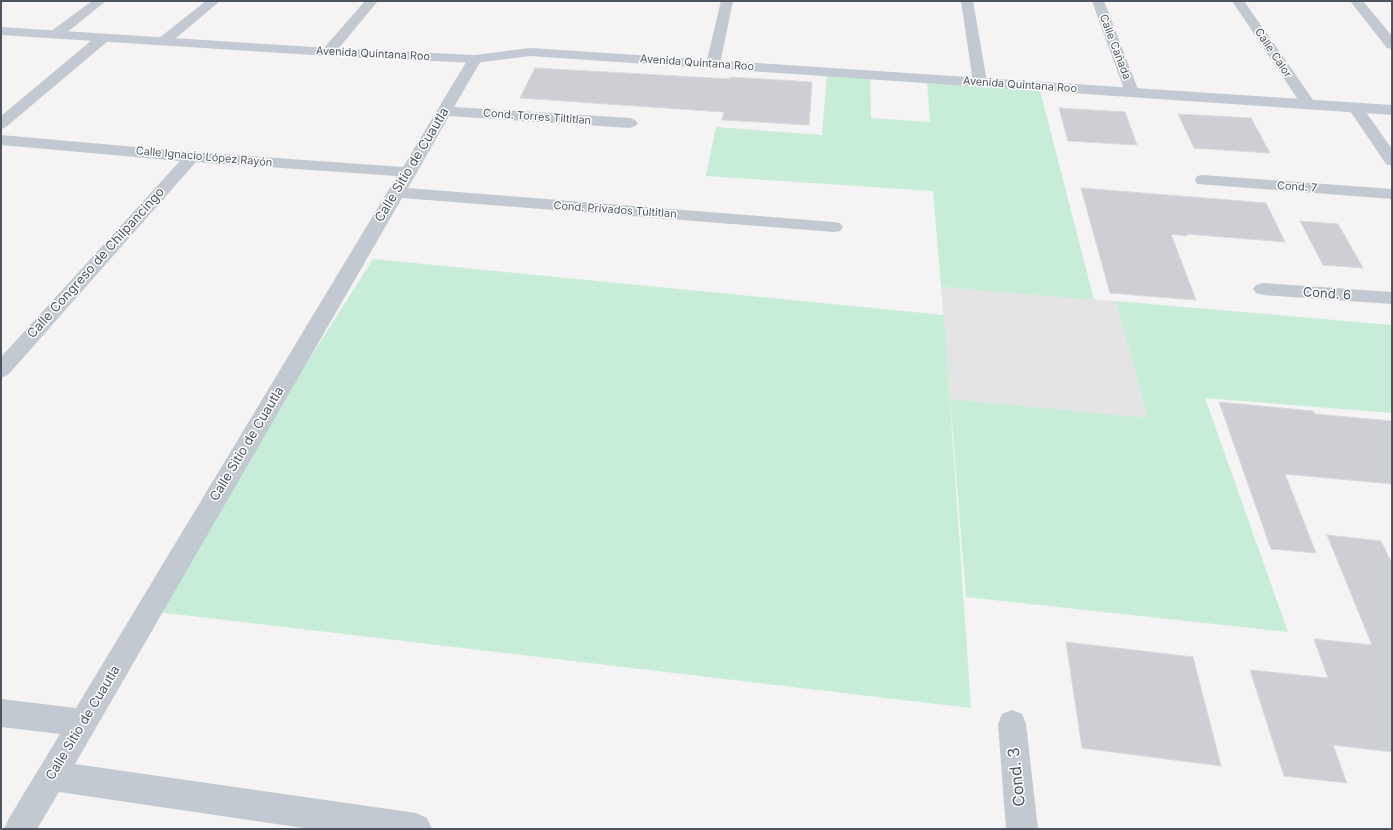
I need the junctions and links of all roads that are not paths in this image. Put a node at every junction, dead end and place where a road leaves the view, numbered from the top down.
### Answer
1 (100, 1) edge
2 (214, 1) edge
3 (372, 1) edge
4 (727, 1) edge
5 (967, 1) edge
6 (1098, 1) edge
7 (1238, 1) edge
8 (1356, 1) edge
9 (1, 31) edge
10 (55, 35) junction
11 (103, 38) junction
12 (164, 42) junction
13 (1392, 45) edge
14 (328, 52) junction
15 (475, 59) junction
16 (713, 64) junction
17 (980, 82) junction
18 (1132, 92) junction
19 (1308, 104) junction
20 (1356, 108) junction
21 (1392, 110) edge
22 (444, 111) junction
23 (630, 123) dead end
24 (1, 124) edge
25 (1, 140) edge
26 (192, 157) junction
27 (1392, 160) edge
28 (408, 172) junction
29 (1203, 180) dead end
30 (396, 192) junction
31 (1392, 194) edge
32 (834, 227) dead end
33 (1263, 289) dead end
34 (1392, 298) edge
35 (1, 370) edge
36 (1, 714) edge
37 (83, 723) junction
38 (1012, 724) dead end
39 (51, 776) junction
40 (20, 829) edge
41 (416, 829) edge
42 (1022, 829) edge

1 - 10 street
2 - 12 street
3 - 14 street
4 - 16 street
5 - 17 street
6 - 18 street, Calle Cañada
7 - 19 street, Calle Calor
8 - 13 street
9 - 10 main road, Avenida Quintana Roo
10 - 11 main road, Avenida Quintana Roo
11 - 12 main road, Avenida Quintana Roo
11 - 24 street
12 - 14 main road, Avenida Quintana Roo
14 - 15 main road, Avenida Quintana Roo
15 - 16 main road, Avenida Quintana Roo
15 - 22 street, Calle Sitio de Cuautla
16 - 17 main road, Avenida Quintana Roo
17 - 18 main road, Avenida Quintana Roo
18 - 19 main road, Avenida Quintana Roo
19 - 20 main road, Avenida Quintana Roo
20 - 21 main road, Avenida Quintana Roo
20 - 27 street
22 - 23 street, Cond. Torres Tiltitlan
22 - 28 street, Calle Sitio de Cuautla
25 - 26 street, Calle Ignacio López Rayón
26 - 28 street, Calle Ignacio López Rayón
26 - 35 street, Calle Congreso de Chilpancingo
28 - 30 street, Calle Sitio de Cuautla
29 - 31 street, Cond. 7
30 - 32 street, Cond. Privados Tultitlan
30 - 37 street, Calle Sitio de Cuautla
33 - 34 street, Cond. 6
36 - 37 street
37 - 39 street, Calle Sitio de Cuautla
38 - 42 street, Cond. 3
39 - 40 street, Calle Sitio de Cuautla
39 - 41 street

